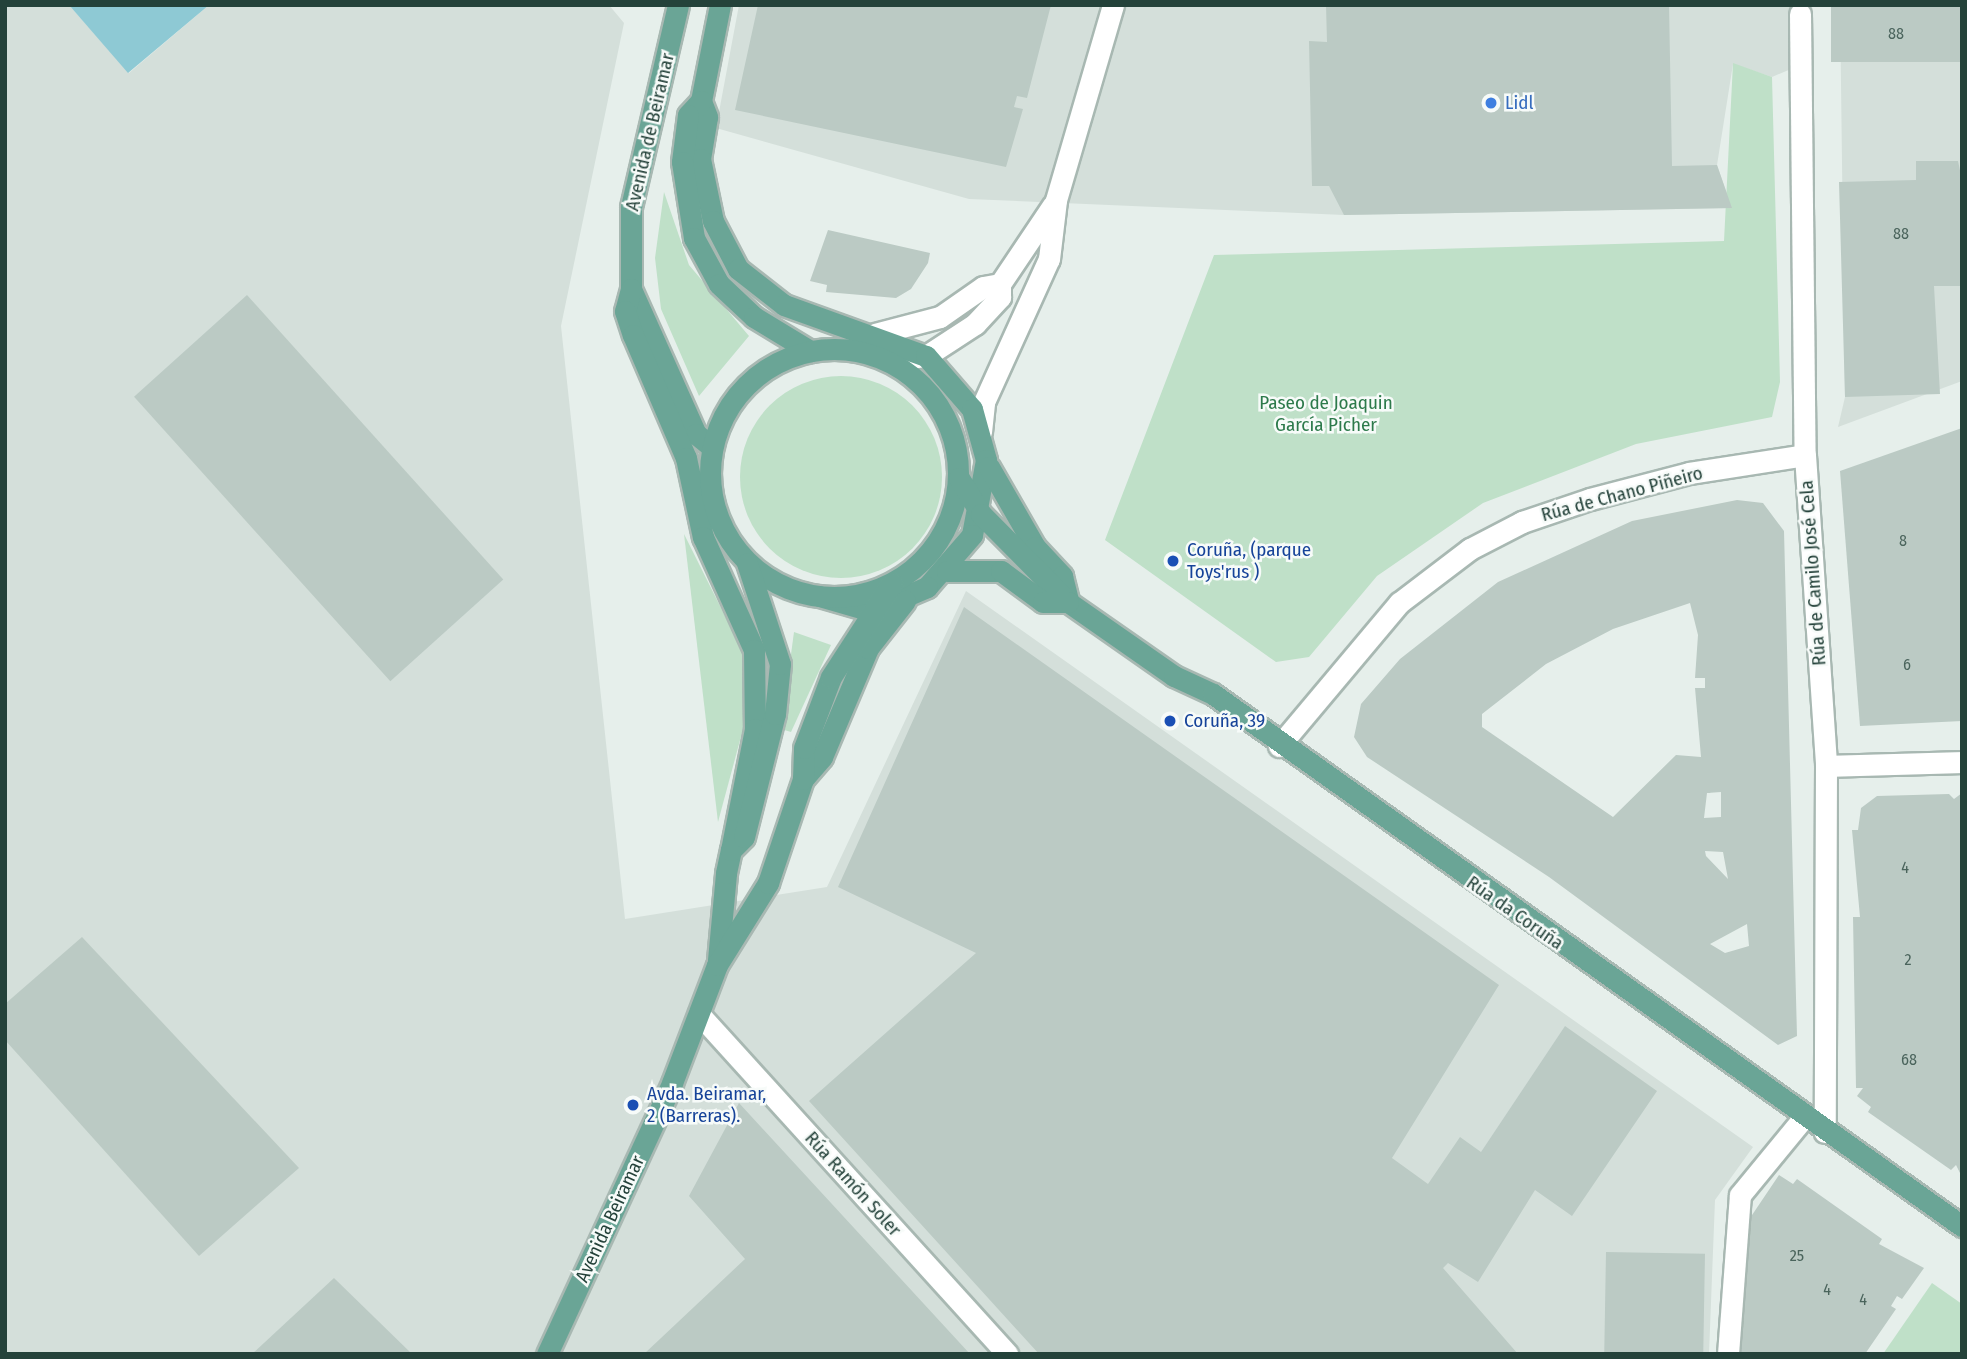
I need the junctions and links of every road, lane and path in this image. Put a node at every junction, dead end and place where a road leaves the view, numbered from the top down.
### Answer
1 (678, 5) edge
2 (720, 5) edge
3 (1112, 5) edge
4 (1800, 15) dead end
5 (701, 101) junction
6 (1056, 200) junction
7 (1000, 284) junction
8 (631, 289) junction
9 (875, 334) junction
10 (810, 351) junction
11 (926, 356) junction
12 (888, 361) junction
13 (981, 432) junction
14 (712, 447) junction
15 (1805, 455) junction
16 (986, 460) junction
17 (959, 478) junction
18 (981, 514) junction
19 (746, 561) junction
20 (947, 570) junction
21 (892, 583) junction
22 (819, 596) junction
23 (905, 601) junction
24 (1068, 602) junction
25 (871, 611) junction
26 (1279, 746) junction
27 (1962, 762) edge
28 (1826, 766) junction
29 (803, 779) junction
30 (732, 850) junction
31 (717, 965) junction
32 (699, 1014) junction
33 (1804, 1117) junction
34 (1825, 1132) junction
35 (1962, 1226) edge
36 (547, 1354) edge
37 (1007, 1354) edge
38 (1728, 1354) edge

1 - 8 main road, Avenida de Beiramar
2 - 5 main road, Avenida de Beiramar
3 - 6 street
4 - 15 street, Rúa de Camilo José Cela
5 - 9 main road, Avenida de Beiramar
5 - 10 main road, Avenida de Beiramar
6 - 7 street
6 - 13 street
7 - 9 street
7 - 11 street
8 - 14 main road, Avenida de Beiramar
8 - 30 main road
9 - 11 main road, Avenida de Beiramar
10 - 12 main road
10 - 14 main road
11 - 12 street
11 - 13 main road
12 - 17 main road
13 - 16 main road
14 - 19 main road
15 - 26 street, Rúa de Chano Piñeiro
15 - 28 street, Rúa de Camilo José Cela
16 - 18 main road
16 - 24 main road
17 - 18 main road, Rúa da Coruña
17 - 21 main road
18 - 20 main road
18 - 24 main road, Rúa da Coruña
19 - 22 main road
19 - 30 main road, Avenida Beiramar
20 - 23 main road
20 - 24 main road, Rúa da Coruña
21 - 22 main road
21 - 25 main road, Avenida Beiramar
22 - 25 main road
23 - 25 main road
23 - 29 main road, Avenida Beiramar
24 - 26 main road, Rúa da Coruña
25 - 29 main road, Avenida Beiramar
26 - 33 main road, Rúa da Coruña
27 - 28 street
28 - 34 street, Rúa de Camilo José Cela
29 - 31 main road, Avenida Beiramar
30 - 31 main road, Avenida Beiramar
31 - 32 main road, Avenida Beiramar
32 - 36 main road, Avenida Beiramar
32 - 37 street, Rúa Ramón Soler
33 - 34 main road, Rúa da Coruña
33 - 38 street
34 - 35 main road, Rúa da Coruña

